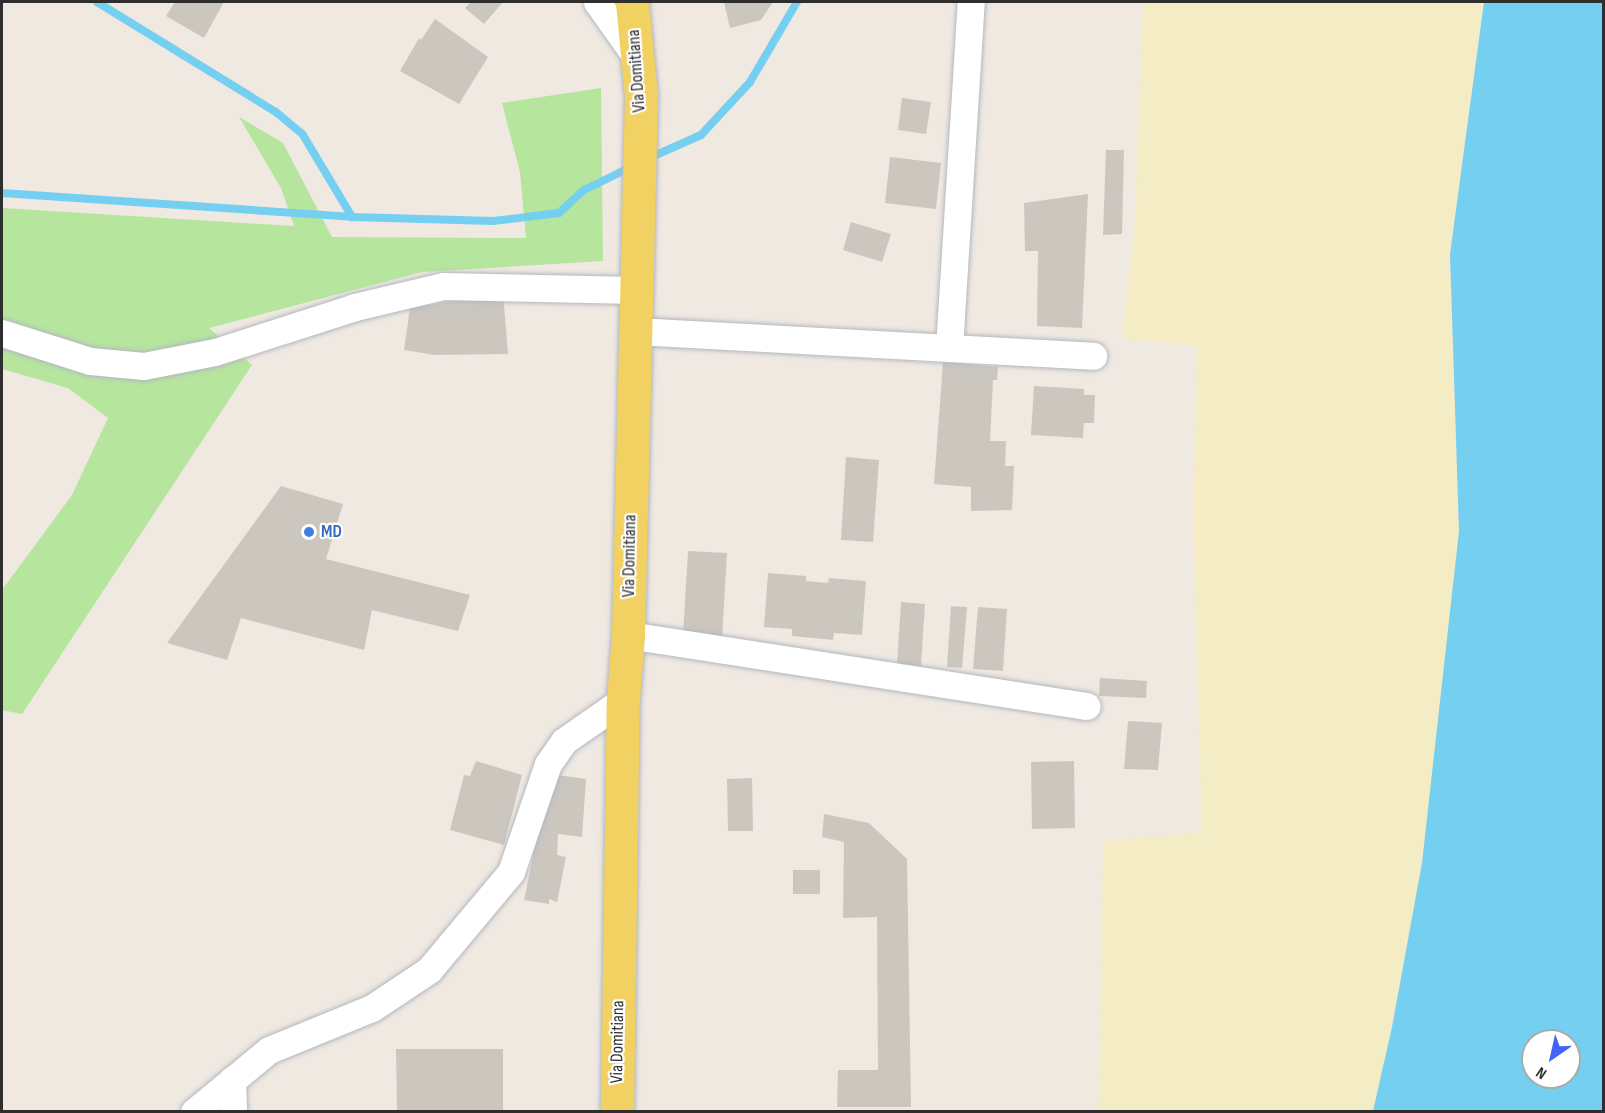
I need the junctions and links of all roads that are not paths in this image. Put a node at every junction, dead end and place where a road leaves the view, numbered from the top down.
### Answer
1 (597, 2) edge
2 (632, 2) edge
3 (971, 2) edge
4 (637, 58) junction
5 (636, 290) junction
6 (635, 331) junction
7 (2, 333) edge
8 (949, 348) junction
9 (1093, 356) dead end
10 (628, 635) junction
11 (622, 700) junction
12 (1087, 706) dead end
13 (232, 1080) junction
14 (194, 1112) edge
15 (233, 1112) edge
16 (617, 1112) edge

1 - 4 street
2 - 4 main road, Via Domitiana
3 - 8 street
4 - 5 main road, Via Domitiana
5 - 6 main road, Via Domitiana
5 - 7 street
6 - 8 street
6 - 10 main road, Via Domitiana
8 - 9 street
10 - 11 main road, Via Domitiana
10 - 12 street
11 - 13 street
11 - 16 main road, Via Domitiana
13 - 14 street
13 - 15 street

